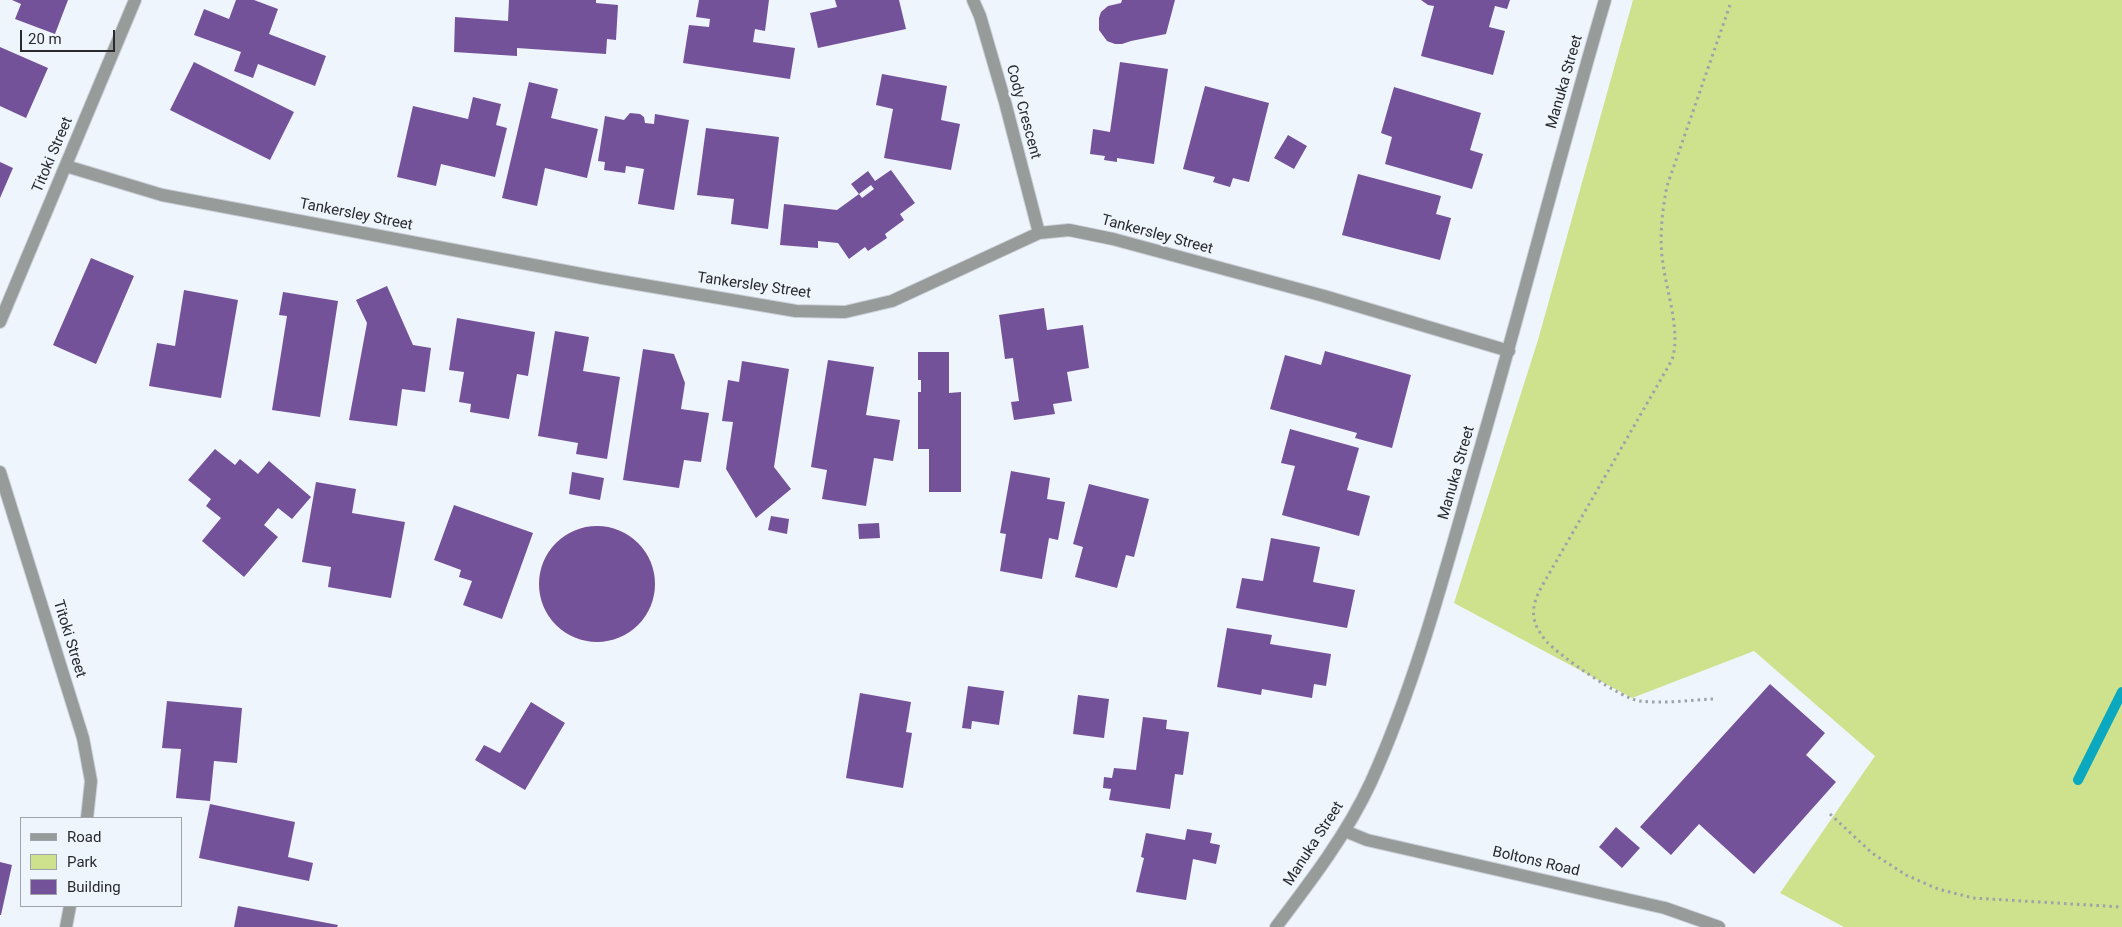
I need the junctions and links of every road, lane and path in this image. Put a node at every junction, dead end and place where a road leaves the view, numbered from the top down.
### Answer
1 (135, 0) edge
2 (973, 0) edge
3 (1606, 0) edge
4 (1730, 5) dead end
5 (66, 166) junction
6 (1038, 233) junction
7 (0, 322) edge
8 (1509, 352) junction
9 (0, 472) edge
10 (1713, 699) dead end
11 (1830, 814) dead end
12 (87, 817) edge
13 (1345, 831) junction
14 (70, 907) edge
15 (2122, 907) edge
16 (66, 927) edge
17 (1276, 927) edge
18 (1719, 927) edge

1 - 5 street, Titoki Street
2 - 6 street, Cody Crescent
3 - 8 street, Manuka Street
4 - 10 path
5 - 6 street, Tankersley Street
5 - 7 street, Titoki Street
6 - 8 street, Tankersley Street
8 - 13 street, Manuka Street
9 - 12 street, Titoki Street
11 - 15 path
13 - 17 street, Manuka Street
13 - 18 street, Boltons Road
14 - 16 street

